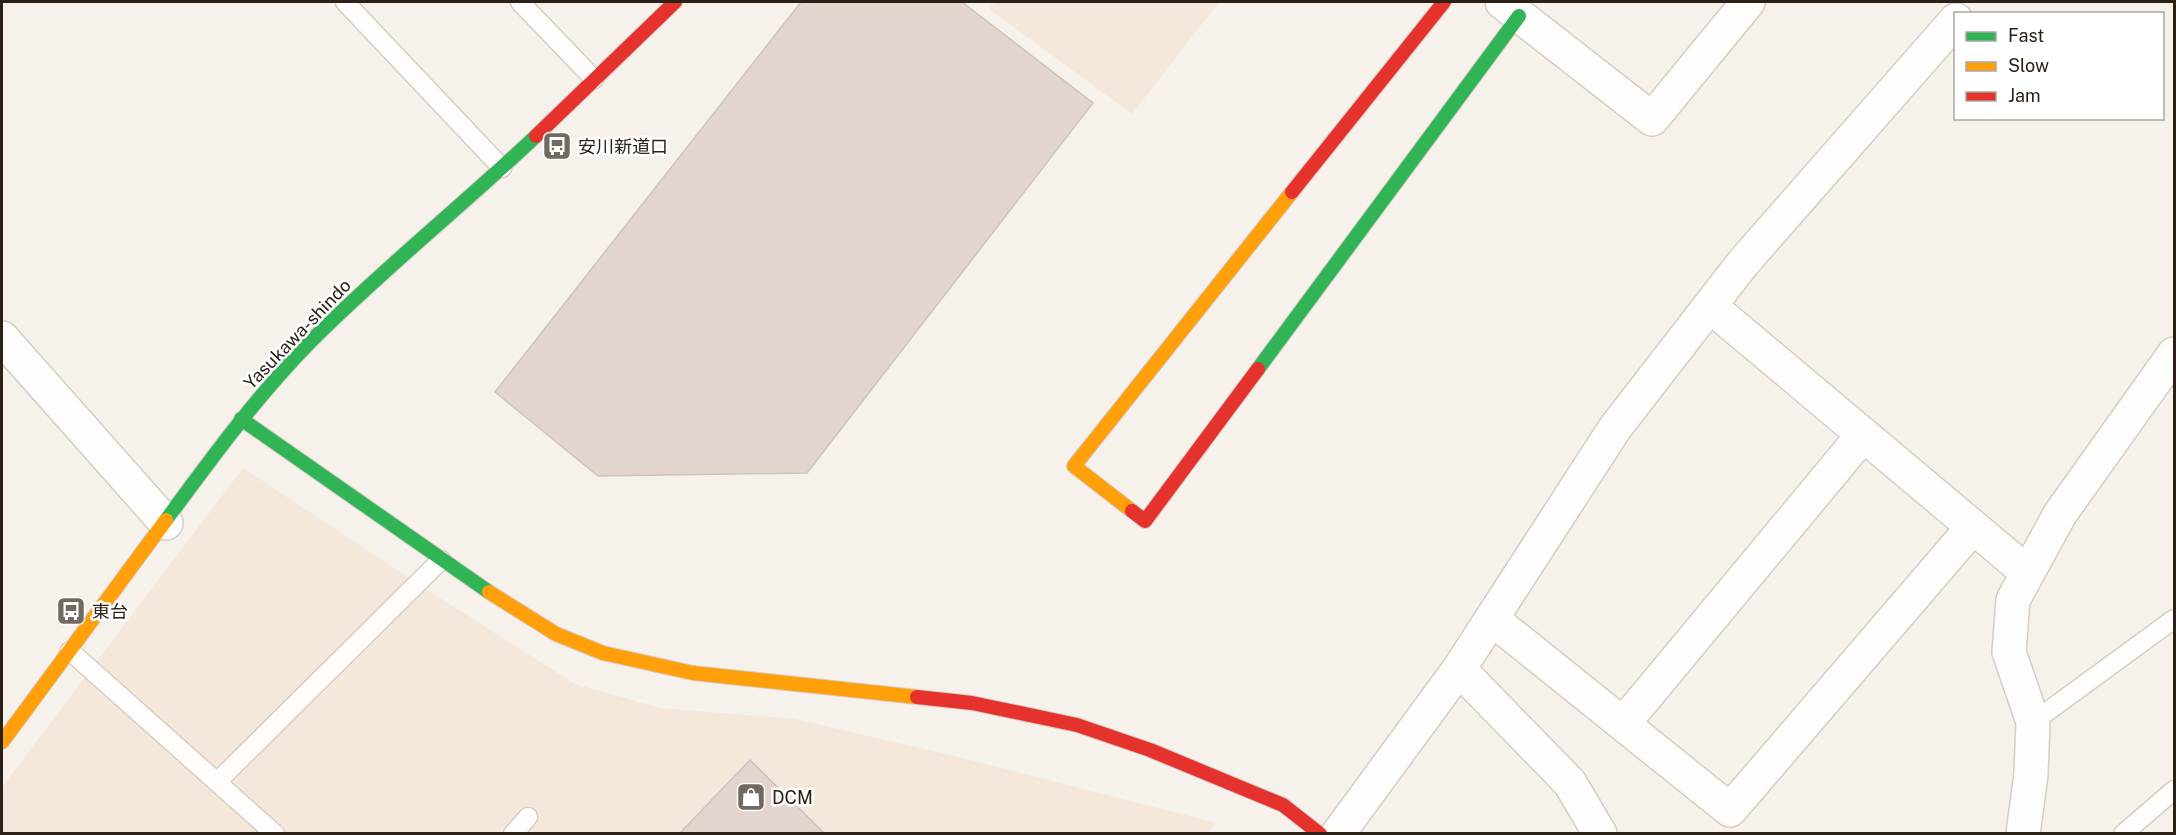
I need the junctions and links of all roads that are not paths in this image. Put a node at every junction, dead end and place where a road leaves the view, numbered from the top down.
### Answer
1 (345, 2) edge
2 (520, 2) edge
3 (1444, 2) edge
4 (1748, 2) edge
5 (664, 5) edge
6 (1510, 9) edge
7 (1954, 22) edge
8 (594, 79) junction
9 (501, 168) junction
10 (1710, 306) junction
11 (2, 338) edge
12 (2175, 354) edge
13 (241, 419) junction
14 (1863, 435) junction
15 (166, 523) junction
16 (1973, 527) junction
17 (441, 560) junction
18 (2028, 573) junction
19 (1492, 619) junction
20 (2175, 619) edge
21 (70, 651) junction
22 (1459, 669) junction
23 (2033, 722) junction
24 (1623, 724) junction
25 (2, 742) edge
26 (217, 782) junction
27 (2175, 790) edge
28 (528, 817) dead end
29 (2026, 832) edge
30 (274, 834) edge
31 (513, 834) edge
32 (1320, 834) edge
33 (1338, 834) edge
34 (1600, 834) edge
35 (2123, 834) edge

1 - 9 lane
2 - 8 lane
3 - 6 street
4 - 6 street
5 - 8 street, Yasukawa-shindo
7 - 10 street
8 - 9 street, Yasukawa-shindo
9 - 13 street, Yasukawa-shindo
10 - 14 street
10 - 19 street
11 - 15 street
12 - 18 street
13 - 15 street, Yasukawa-shindo
13 - 17 street
14 - 16 street
14 - 24 street
15 - 21 street, Yasukawa-shindo
16 - 18 street
16 - 24 street
17 - 26 lane
17 - 32 street
18 - 23 street
19 - 22 street
19 - 24 street
20 - 23 lane
21 - 25 street, Yasukawa-shindo
21 - 26 lane
22 - 33 street
22 - 34 street
23 - 29 street
26 - 30 lane
27 - 35 lane
28 - 31 lane

